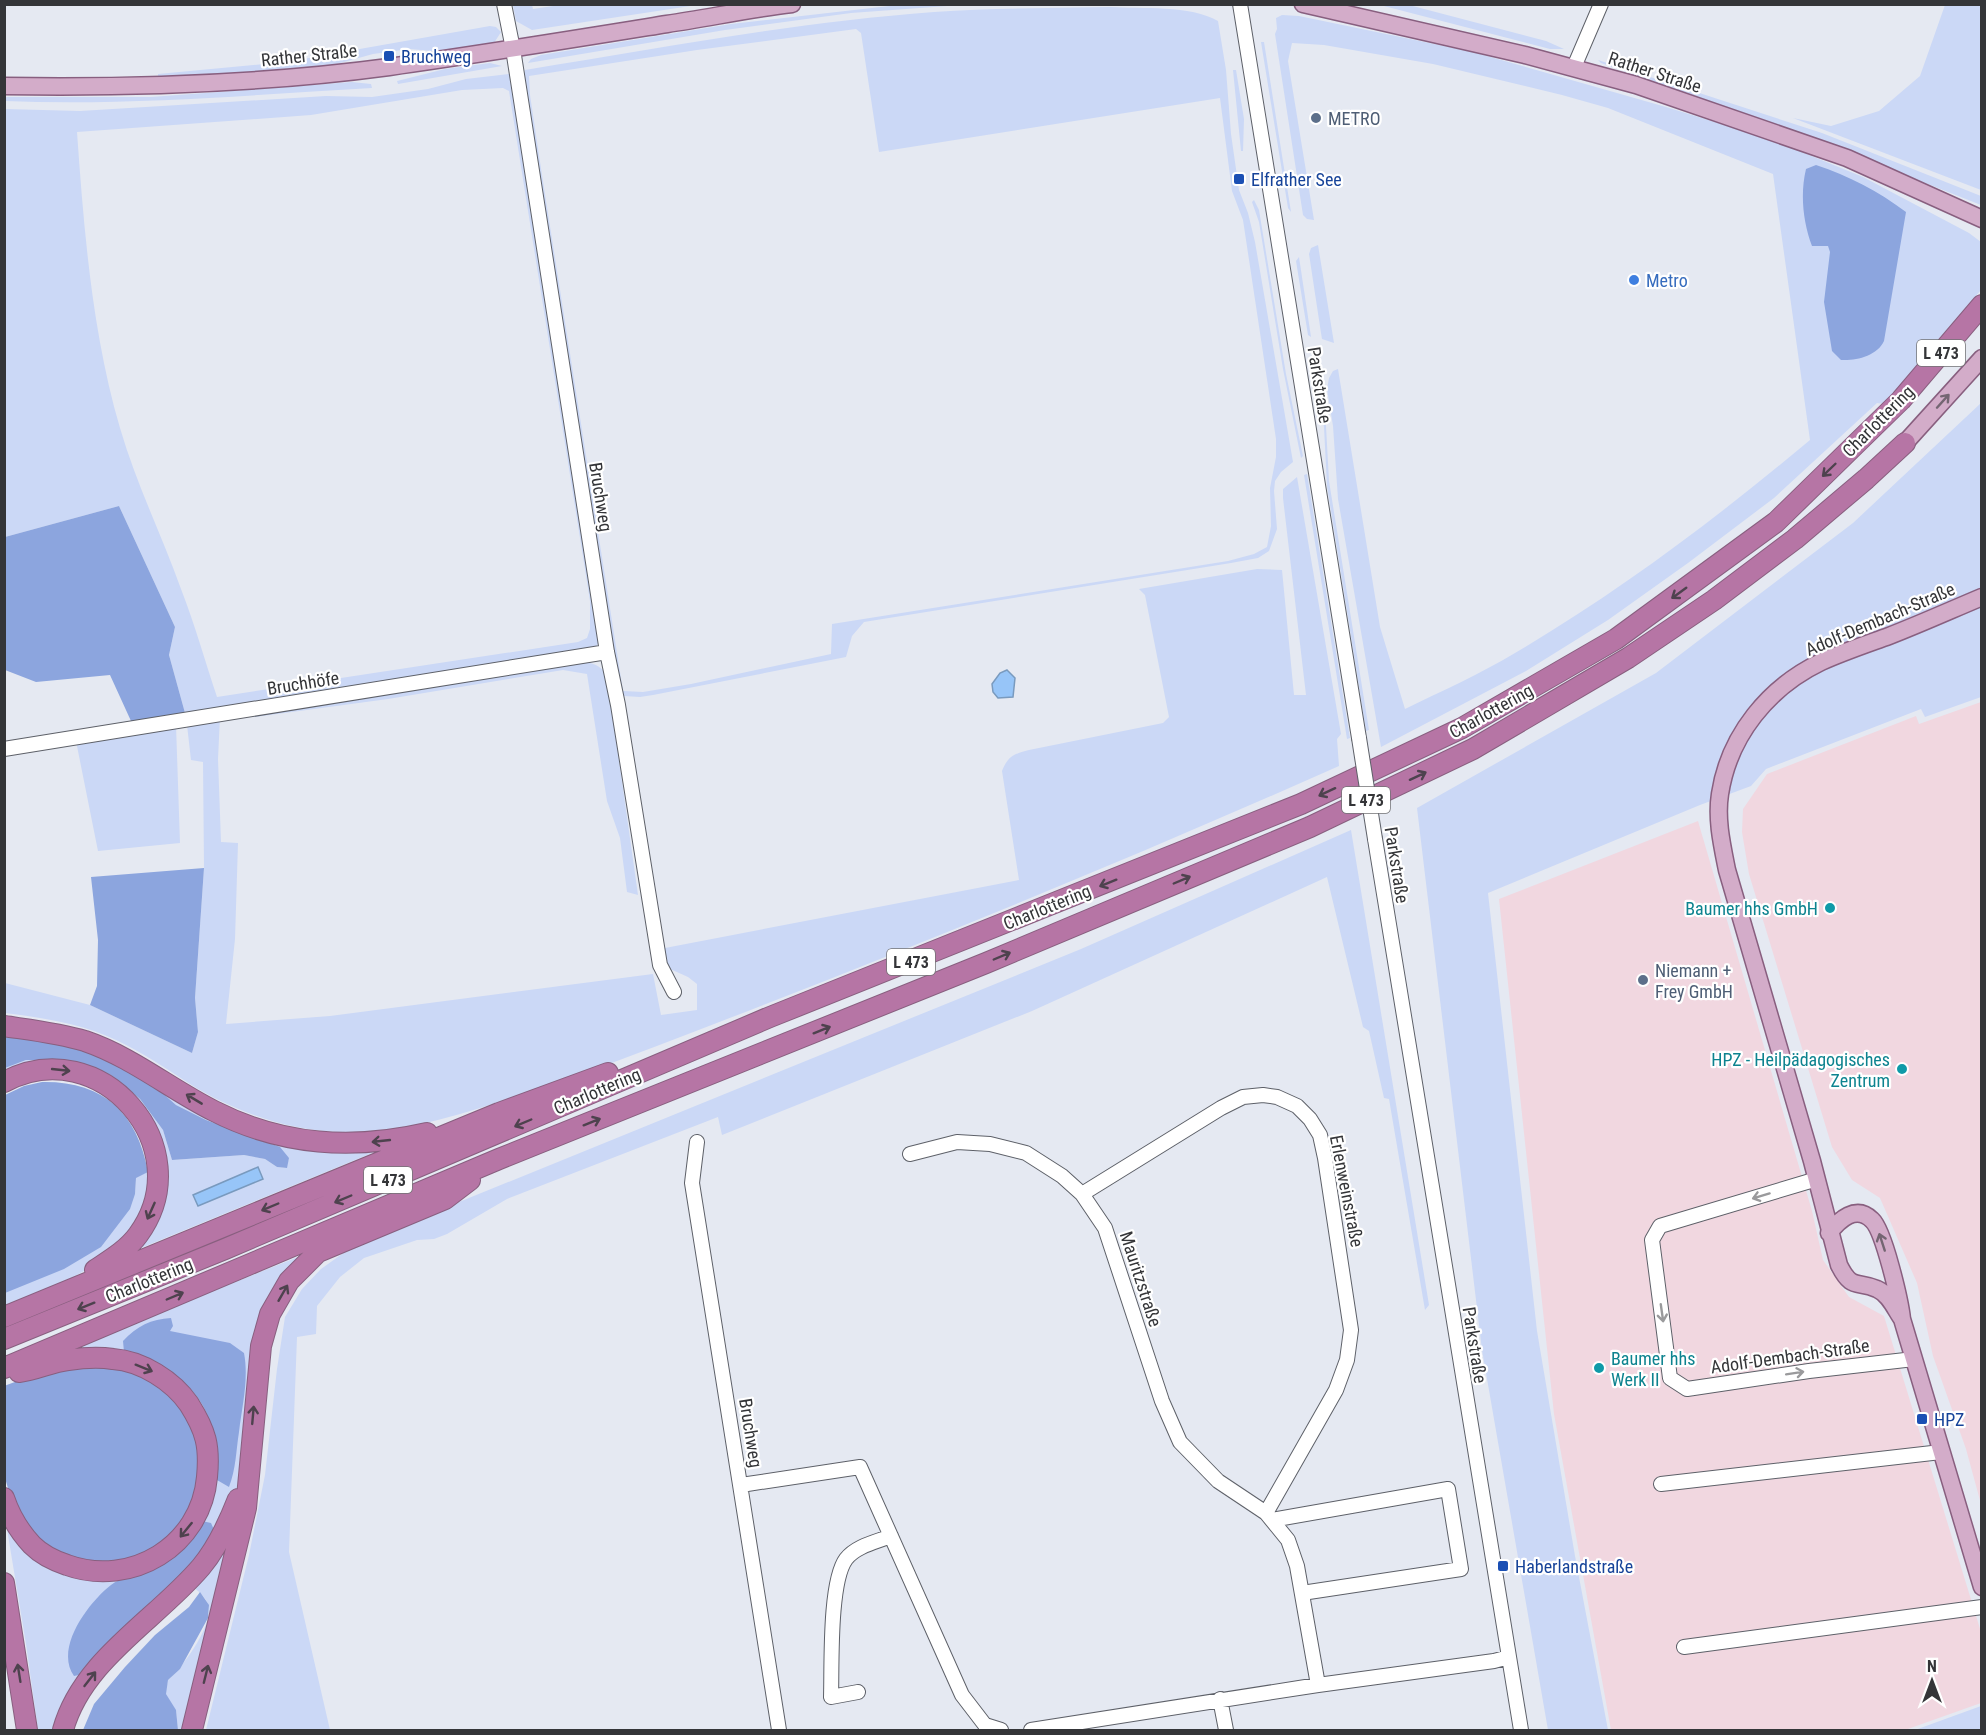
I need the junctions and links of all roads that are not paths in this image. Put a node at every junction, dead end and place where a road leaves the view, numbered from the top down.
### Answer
1 (504, 4) edge
2 (792, 4) edge
3 (1240, 4) edge
4 (1303, 4) edge
5 (1600, 4) edge
6 (513, 49) junction
7 (1574, 67) junction
8 (4, 86) edge
9 (1978, 215) edge
10 (1982, 305) edge
11 (1982, 358) edge
12 (1905, 443) joint
13 (1982, 597) edge
14 (607, 652) junction
15 (4, 749) edge
16 (674, 992) dead end
17 (770, 1017) junction
18 (4, 1026) edge
19 (4, 1082) edge
20 (499, 1113) junction
21 (697, 1142) dead end
22 (910, 1154) dead end
23 (499, 1159) junction
24 (1819, 1185) junction
25 (1082, 1194) junction
26 (1846, 1215) junction
27 (1829, 1233) junction
28 (1889, 1265) junction
29 (1853, 1284) junction
30 (59, 1294) junction
31 (4, 1317) edge
32 (1902, 1319) junction
33 (4, 1339) edge
34 (1914, 1359) junction
35 (4, 1368) edge
36 (4, 1373) edge
37 (1941, 1452) junction
38 (249, 1473) junction
39 (1661, 1484) dead end
40 (741, 1485) junction
41 (4, 1498) edge
42 (1269, 1517) junction
43 (891, 1536) junction
44 (4, 1583) edge
45 (1982, 1587) edge
46 (1302, 1593) junction
47 (1982, 1606) edge
48 (1684, 1647) dead end
49 (1509, 1657) junction
50 (1318, 1684) junction
51 (858, 1692) dead end
52 (1220, 1700) junction
53 (983, 1728) edge
54 (27, 1731) edge
55 (63, 1731) edge
56 (192, 1731) edge
57 (779, 1731) edge
58 (1001, 1731) edge
59 (1031, 1731) edge
60 (1226, 1731) edge
61 (1521, 1731) edge

1 - 6 street, Bruchweg
2 - 6 main road, Rather Straße
3 - 49 street, Parkstraße, bridge
4 - 7 main road, Rather Straße
5 - 7 street
6 - 8 main road, Rather Straße
6 - 14 street, Bruchweg
7 - 9 main road, Rather Straße
10 -> 17 highway, Charlottering / L 473
12 -> 11 main road, Charlottering / L 473
23 -> 12 highway, Charlottering / L 473
13 - 24 main road, Adolf-Dembach-Straße
14 - 15 street, Bruchhöfe
14 - 16 street, Bruchweg
17 - 20 highway
17 -> 33 highway, Charlottering / L 473
20 -> 18 highway
19 -> 30 highway
20 -> 30 highway
21 - 40 street, Bruchweg
22 - 25 street, Mauritzstraße
35 -> 23 highway, Charlottering / L 473
38 -> 23 highway
24 - 26 main road, Adolf-Dembach-Straße
24 - 27 main road, Adolf-Dembach-Straße
24 -> 34 street, Adolf-Dembach-Straße
25 - 42 street, Mauritzstraße
25 - 42 street, Erlenweinstraße
26 - 27 main road
28 -> 26 main road, Adolf-Dembach-Straße
27 - 29 main road, Adolf-Dembach-Straße
28 - 29 main road
28 - 32 main road, Adolf-Dembach-Straße
29 - 32 main road, Adolf-Dembach-Straße
30 - 31 highway
32 - 34 main road, Adolf-Dembach-Straße
34 - 37 main road, Adolf-Dembach-Straße
36 -> 41 highway
37 - 39 street
37 - 45 main road, Adolf-Dembach-Straße
55 -> 38 highway
56 -> 38 highway
40 - 43 street
40 - 57 street, Bruchweg
42 - 46 street, Mauritzstraße
42 - 46 street
43 - 51 street
43 - 53 street
54 -> 44 highway
46 - 50 street, Mauritzstraße
47 - 48 street
49 - 50 street
49 - 61 street, Parkstraße
50 - 52 street
52 - 59 street
52 - 60 street
53 - 58 street

